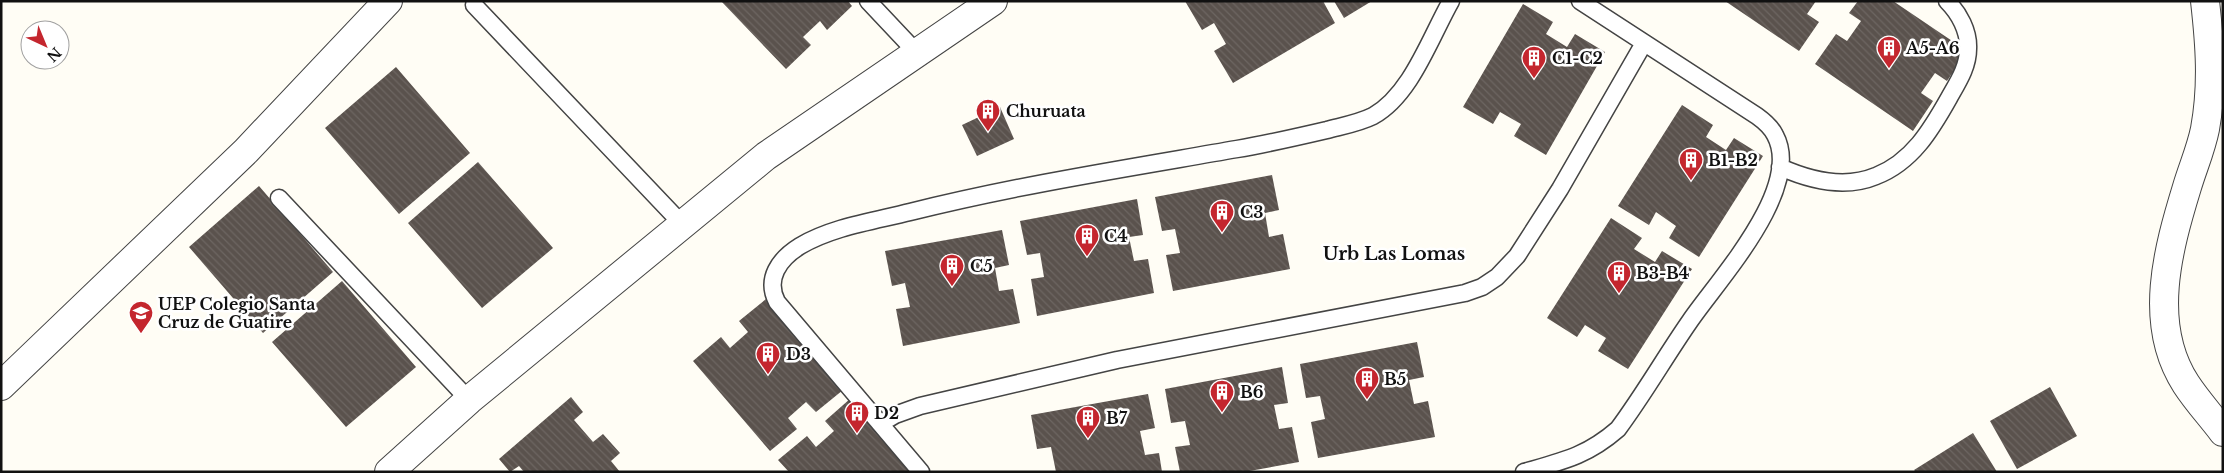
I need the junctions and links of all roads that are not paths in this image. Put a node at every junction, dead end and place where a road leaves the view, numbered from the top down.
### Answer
1 (388, 1) edge
2 (868, 1) edge
3 (993, 1) edge
4 (1451, 1) edge
5 (1580, 1) edge
6 (1947, 1) edge
7 (2205, 1) edge
8 (474, 4) dead end
9 (1644, 43) junction
10 (917, 53) junction
11 (1780, 167) junction
12 (279, 198) dead end
13 (683, 225) junction
14 (1, 386) edge
15 (469, 400) junction
16 (880, 424) junction
17 (2223, 432) edge
18 (389, 472) edge
19 (921, 472) edge
20 (1524, 472) edge

1 - 14 street
2 - 10 lane
3 - 10 street
4 - 16 lane
5 - 9 lane
6 - 11 lane
7 - 17 street
8 - 13 lane
9 - 11 lane
9 - 16 lane
10 - 13 street
11 - 20 lane
12 - 15 lane
13 - 15 street
15 - 18 street
16 - 19 lane

